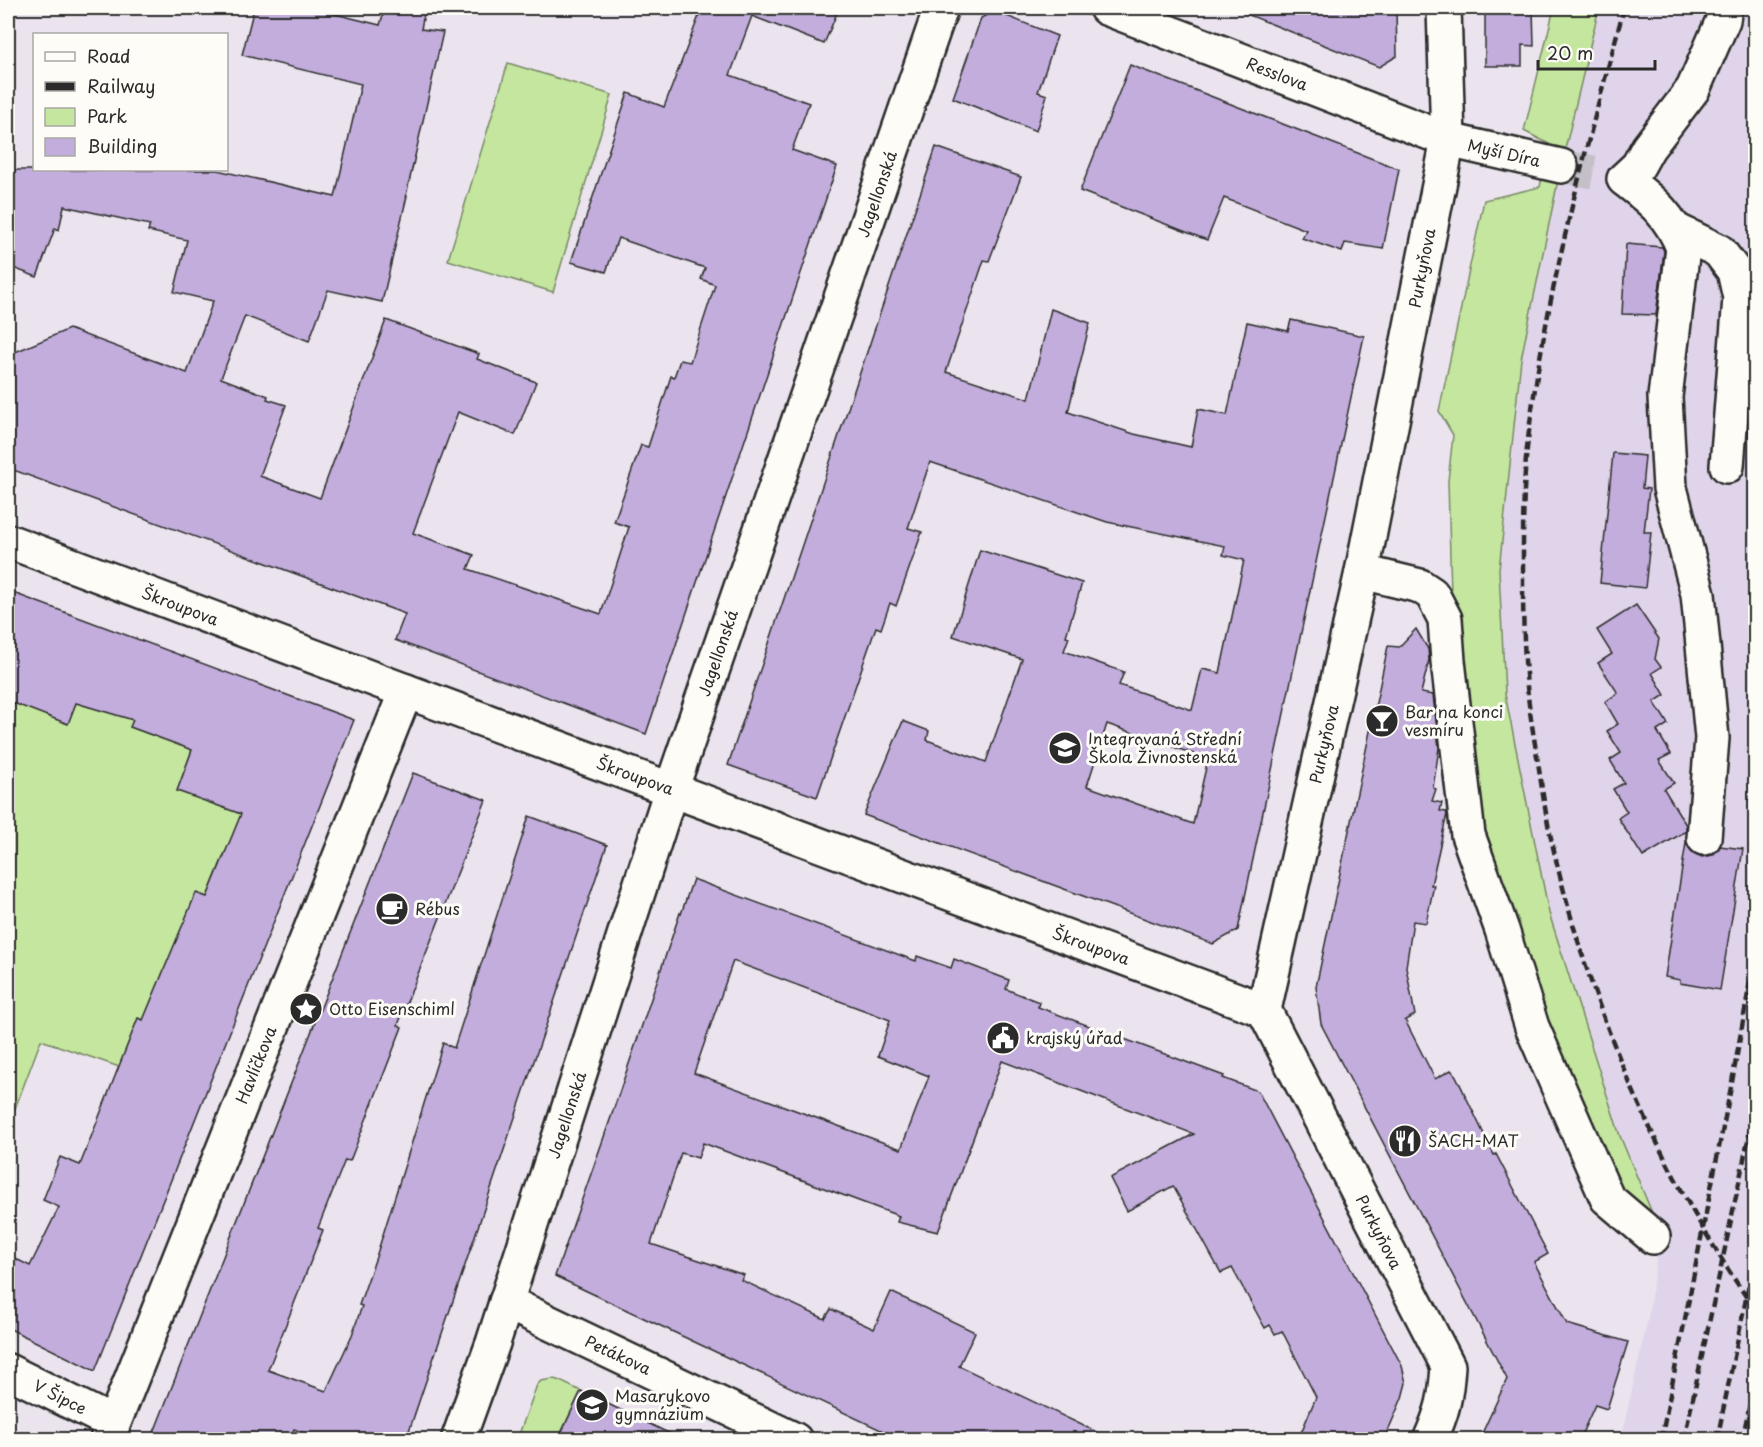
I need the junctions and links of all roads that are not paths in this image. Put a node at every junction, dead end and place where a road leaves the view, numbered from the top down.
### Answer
1 (941, 8) edge
2 (1106, 8) edge
3 (1444, 8) edge
4 (1725, 8) edge
5 (1448, 140) junction
6 (1561, 166) tunnel mouth
7 (1614, 176) junction
8 (1674, 197) dead end
9 (1676, 230) junction
10 (1727, 466) dead end
11 (8, 541) edge
12 (1362, 572) junction
13 (406, 691) junction
14 (671, 790) junction
15 (1704, 838) dead end
16 (1264, 1010) junction
17 (1653, 1237) dead end
18 (506, 1302) junction
19 (8, 1371) edge
20 (110, 1431) edge
21 (458, 1440) edge
22 (795, 1440) edge
23 (1430, 1440) edge

1 - 14 street, Jagellonská
2 - 5 street, Resslova
3 - 5 street, Purkyňova
4 - 7 street
5 - 6 street, Myší Díra
5 - 12 street, Purkyňova
7 - 8 street
7 - 9 street
9 - 10 street
9 - 15 street
11 - 13 street, Škroupova
12 - 16 street, Purkyňova
12 - 17 street
13 - 14 street, Škroupova
13 - 20 street, Havlíčkova
14 - 16 street, Škroupova
14 - 18 street, Jagellonská
16 - 23 street, Purkyňova
18 - 21 street, Jagellonská
18 - 22 street, Petákova
19 - 20 street, V Šipce

